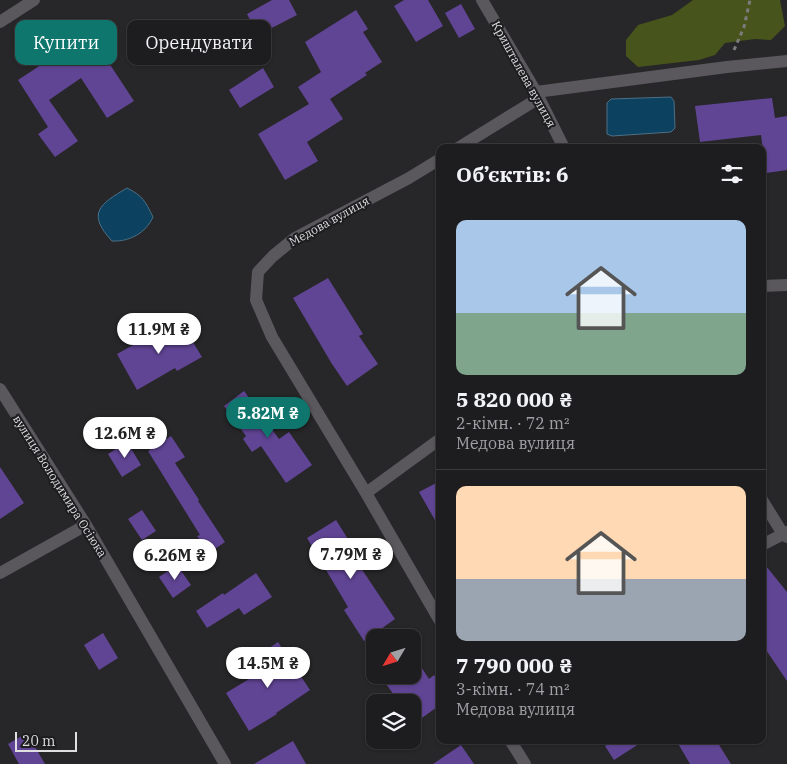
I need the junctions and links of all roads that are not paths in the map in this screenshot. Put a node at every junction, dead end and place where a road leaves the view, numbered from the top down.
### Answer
1 (34, 0) edge
2 (482, 0) edge
3 (0, 22) edge
4 (787, 61) edge
5 (537, 95) junction
6 (464, 144) edge
7 (562, 144) edge
8 (436, 161) edge
9 (787, 284) edge
10 (766, 286) edge
11 (0, 389) edge
12 (436, 443) edge
13 (366, 493) junction
14 (766, 506) edge
15 (86, 525) junction
16 (786, 534) edge
17 (766, 543) edge
18 (0, 572) edge
19 (436, 614) edge
20 (512, 744) edge
21 (225, 764) edge
22 (525, 764) edge

1 - 3 street
2 - 5 street, Кришталева вулиця
4 - 5 street
5 - 6 street
5 - 7 street, Кришталева вулиця
8 - 13 street, Медова вулиця
9 - 10 street
11 - 15 street, вулиця Володимира Осіюка
12 - 13 street
13 - 19 street, Медова вулиця
14 - 16 street
15 - 18 street
15 - 21 street, вулиця Володимира Осіюка
16 - 17 street
20 - 22 street

